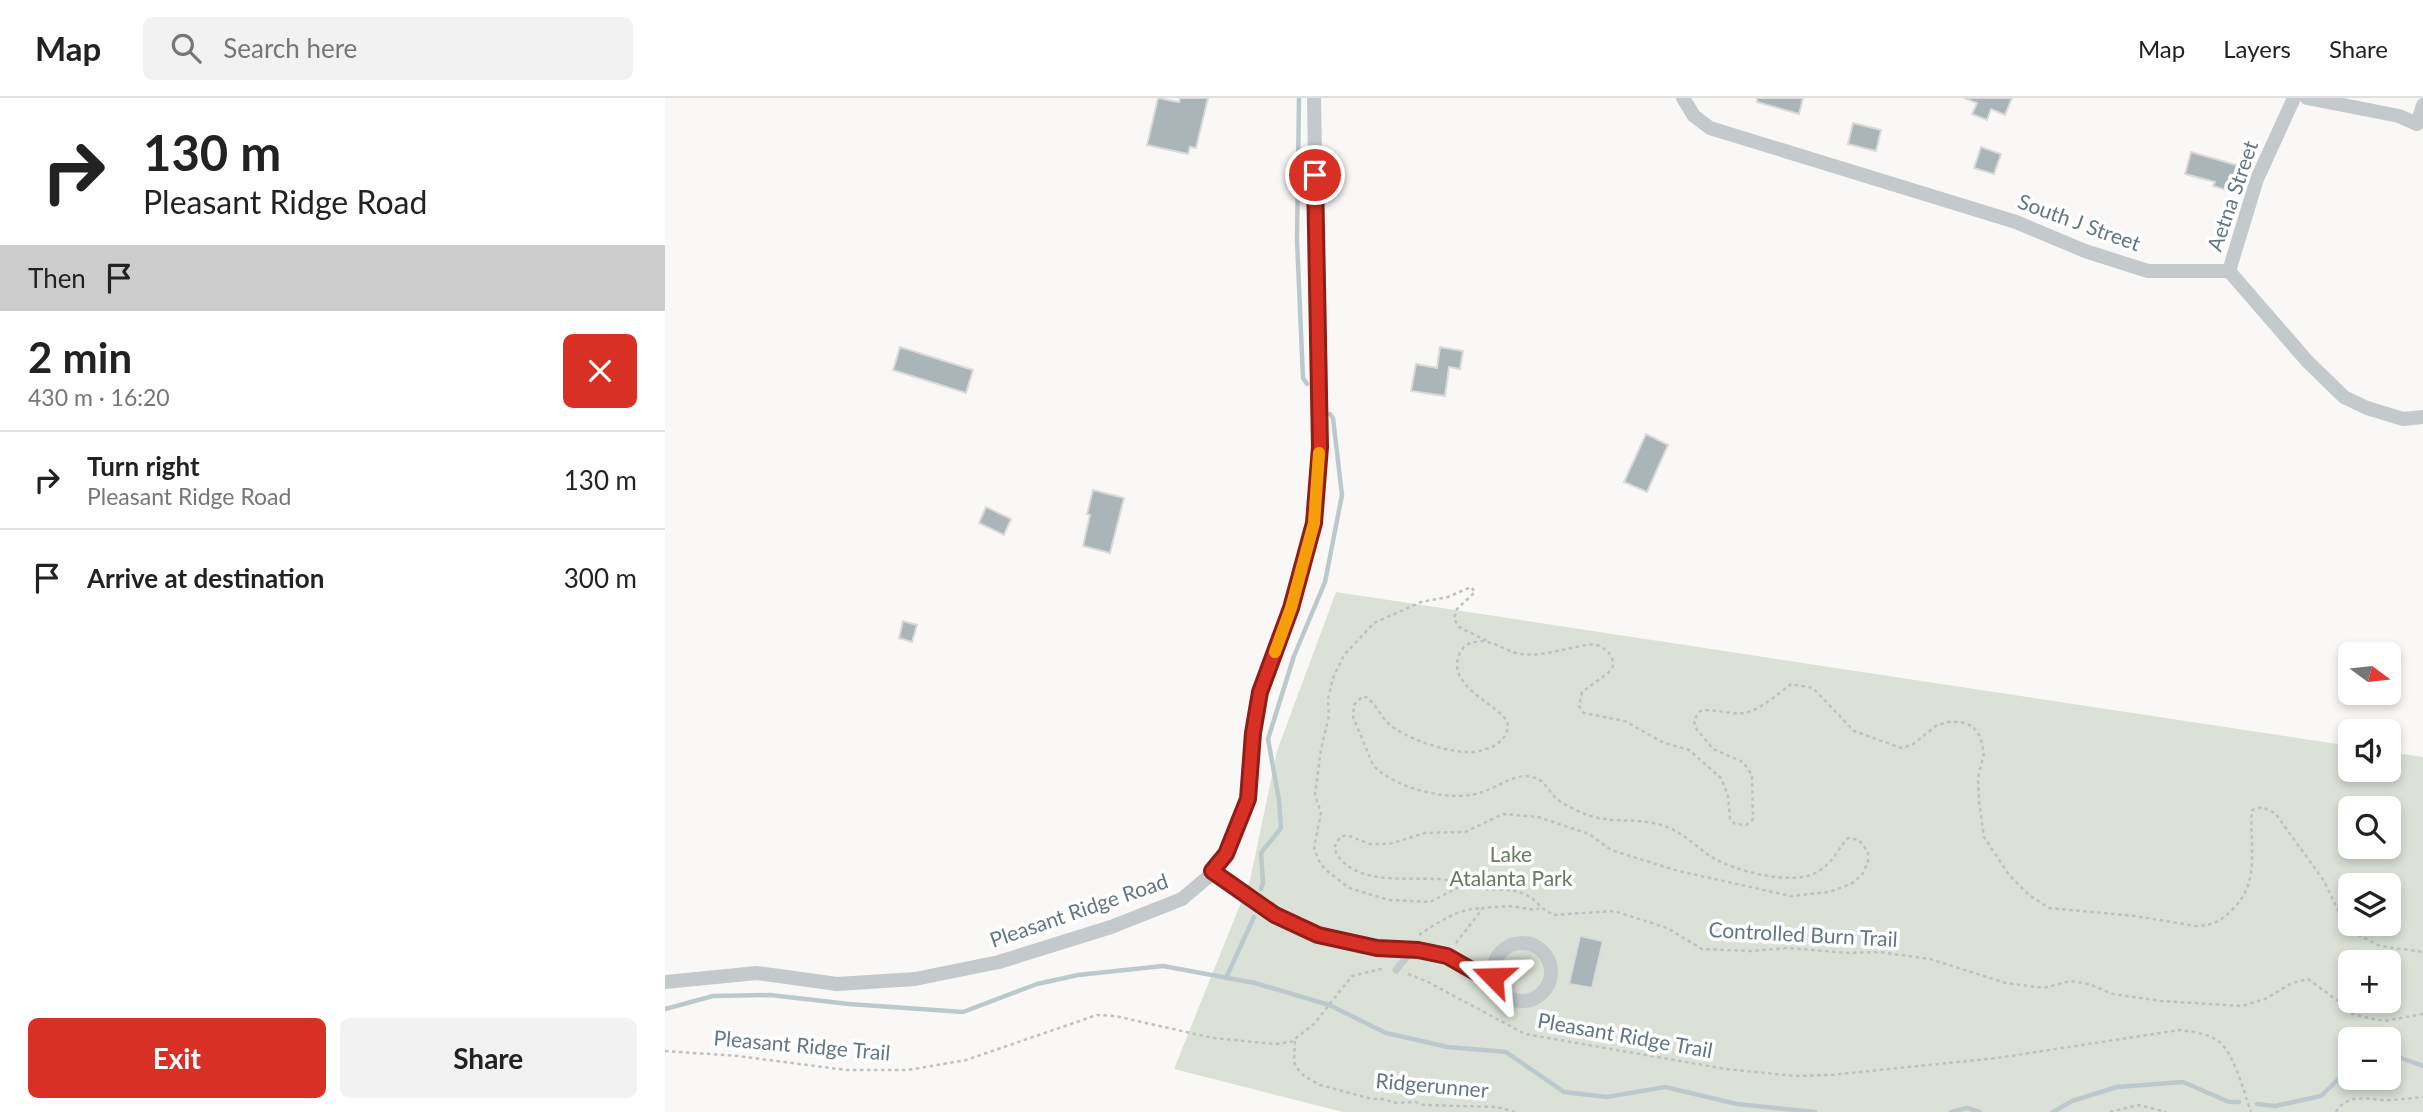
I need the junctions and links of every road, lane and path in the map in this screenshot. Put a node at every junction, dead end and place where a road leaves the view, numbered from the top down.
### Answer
1 (1314, 98) edge
2 (2294, 98) edge
3 (2307, 98) edge
4 (1684, 100) edge
5 (2423, 105) edge
6 (2229, 271) junction
7 (2423, 417) edge
8 (1490, 642) junction
9 (1212, 871) junction
10 (1465, 884) junction
11 (1541, 907) junction
12 (1483, 908) junction
13 (1406, 949) junction
14 (2423, 952) edge
15 (1447, 956) junction
16 (1384, 968) junction
17 (1396, 970) junction
18 (1493, 977) junction
19 (665, 982) edge
20 (2423, 1014) edge
21 (1295, 1041) junction
22 (665, 1051) edge
23 (2423, 1097) edge
24 (1515, 1112) edge
25 (2110, 1112) edge
26 (2166, 1112) edge
27 (2251, 1112) edge
28 (2336, 1112) edge

1 - 9 street, Pleasant Ridge Road
2 - 6 street, Aetna Street
3 - 5 street
4 - 6 street, South J Street
6 - 7 street
8 - 10 path
8 - 10 path, Controlled Burn Trail
8 - 14 path
9 - 13 street
9 - 19 street, Pleasant Ridge Road
10 - 11 path, Controlled Burn Trail
11 - 12 path, Controlled Burn Trail
11 - 20 path, Controlled Burn Trail
12 - 13 path, Controlled Burn Trail
12 - 15 path
13 - 15 street
13 - 16 path, Controlled Burn Trail
13 - 17 lane
15 - 18 street
16 - 17 path, Pleasant Ridge Trail
16 - 21 path, Pleasant Ridge Trail
17 - 27 path, Pleasant Ridge Trail
18 - 18 street
21 - 22 path, Pleasant Ridge Trail
21 - 24 path, Ridgerunner
23 - 28 path
25 - 26 path

